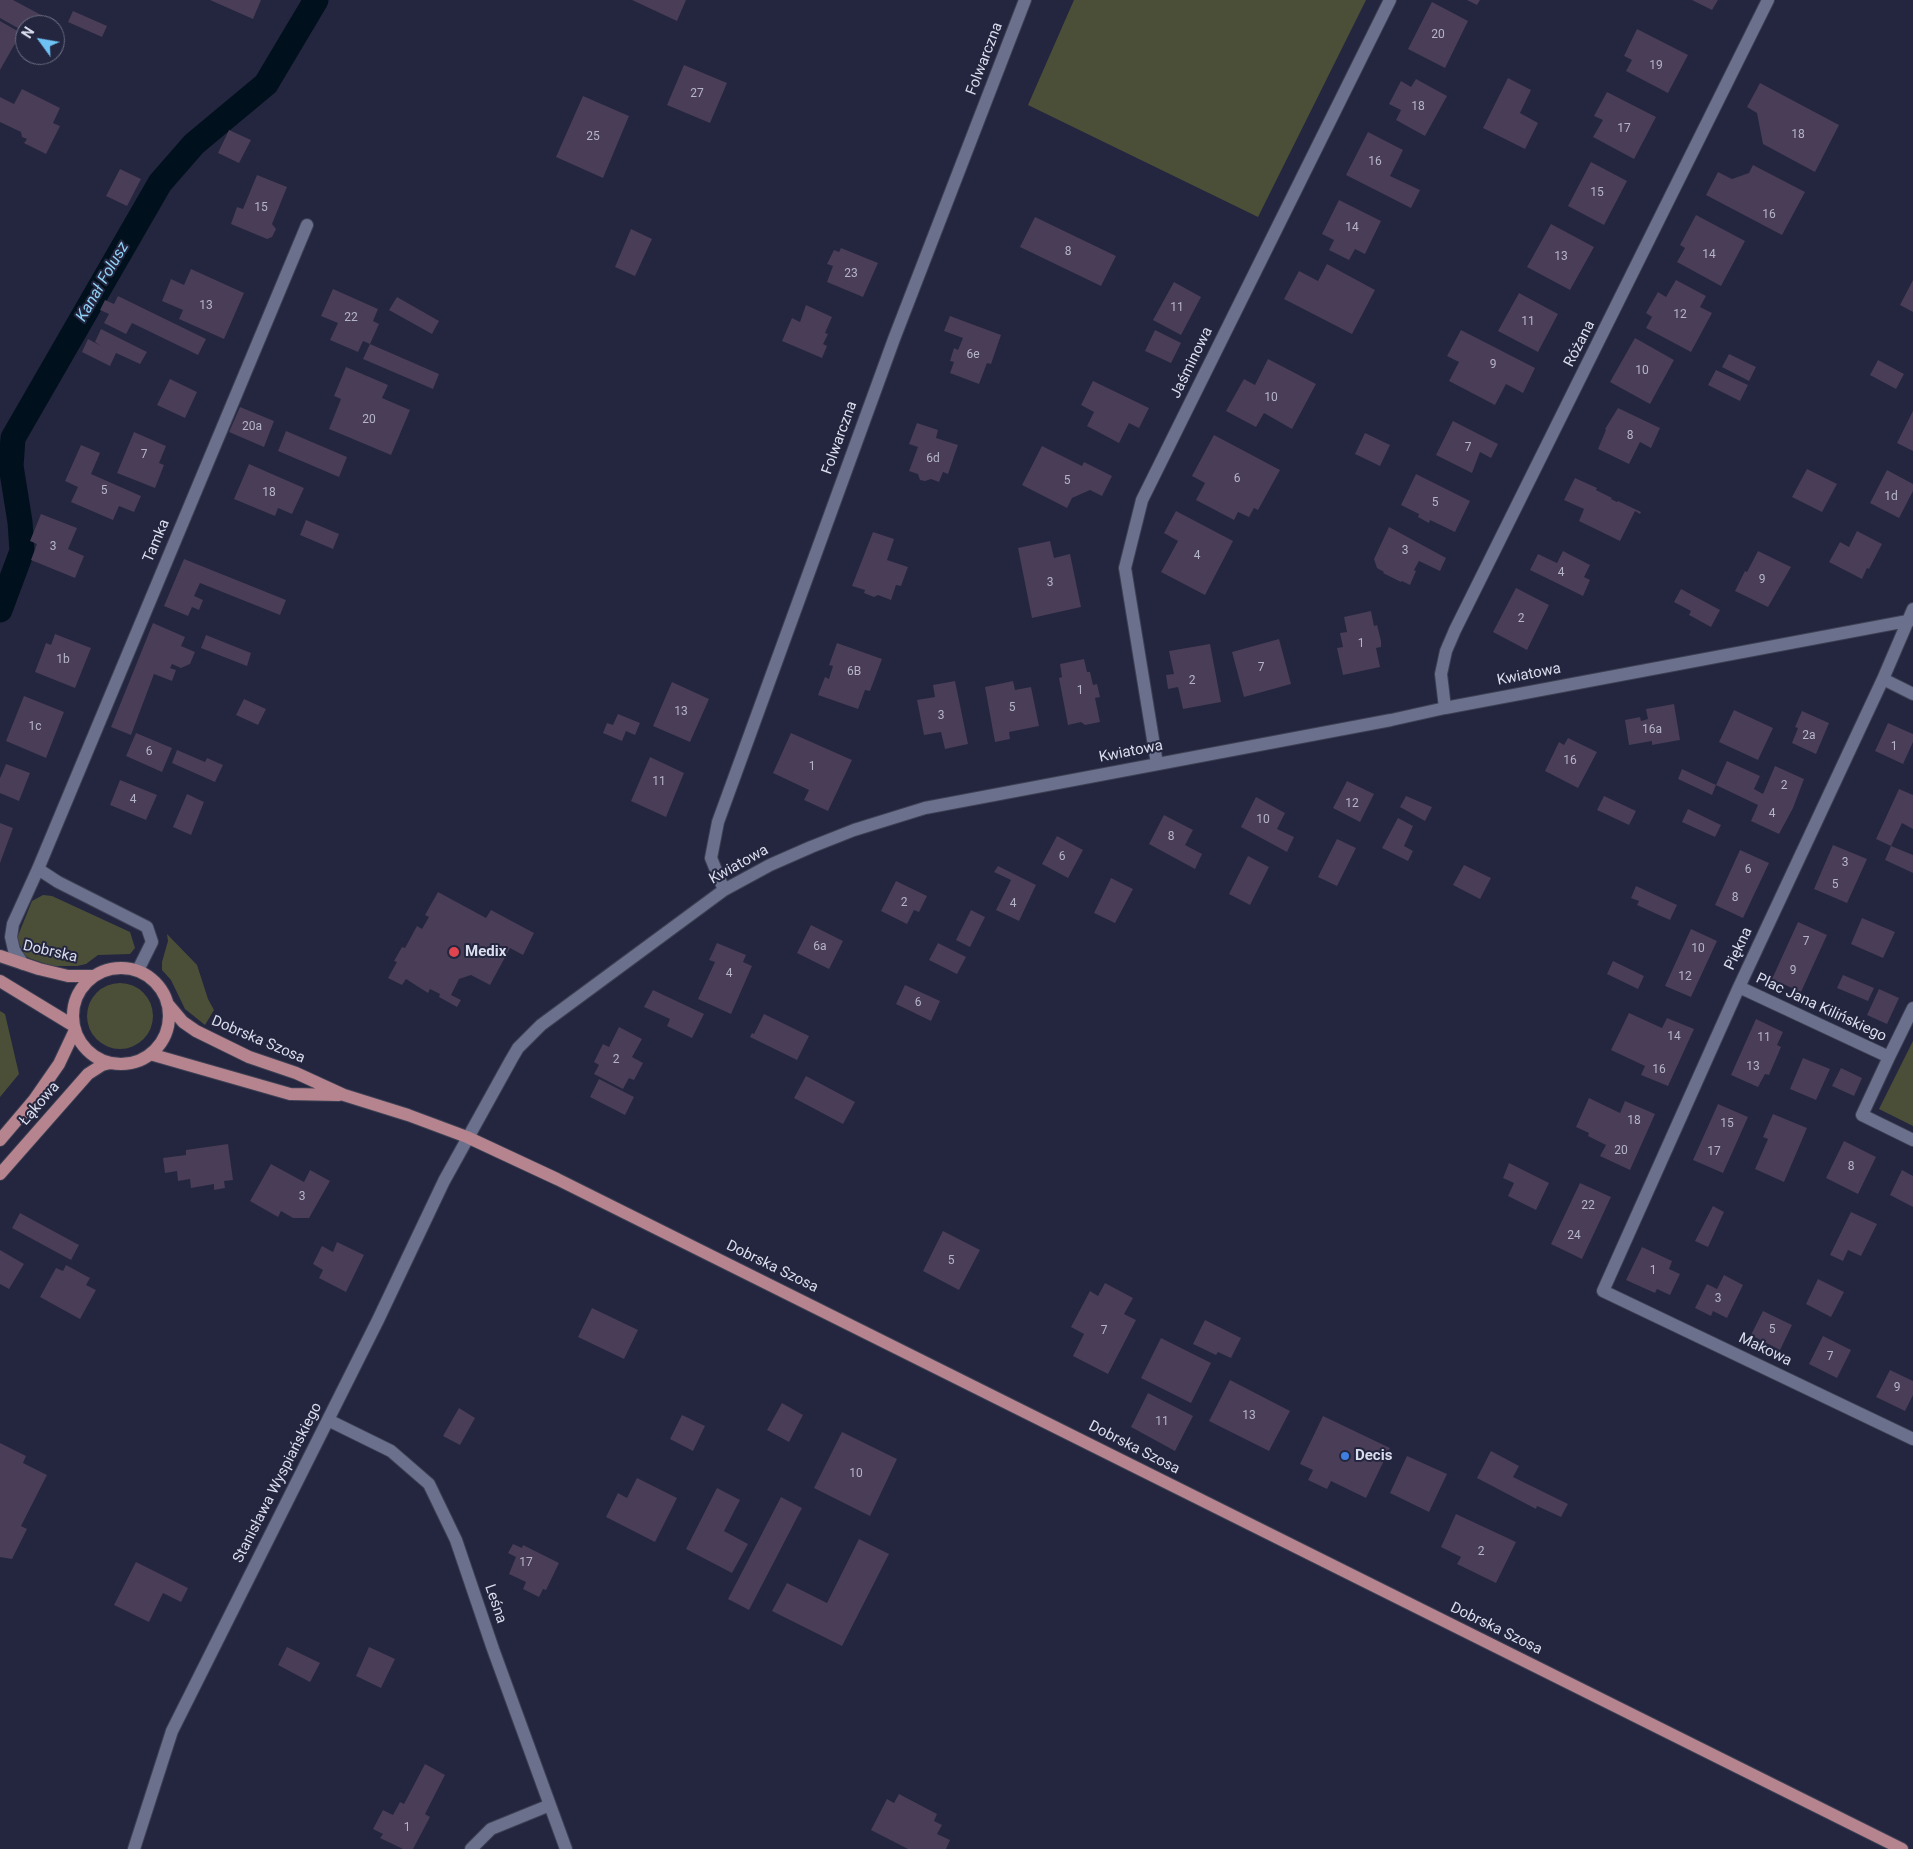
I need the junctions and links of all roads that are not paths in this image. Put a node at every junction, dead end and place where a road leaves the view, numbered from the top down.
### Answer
1 (1025, 0) edge
2 (1390, 0) edge
3 (1768, 0) edge
4 (306, 225) dead end
5 (1913, 609) edge
6 (1910, 621) edge
7 (1883, 679) junction
8 (1913, 694) edge
9 (1445, 708) junction
10 (1157, 764) junction
11 (38, 870) junction
12 (724, 890) junction
13 (0, 956) edge
14 (23, 964) junction
15 (138, 970) junction
16 (93, 976) junction
17 (0, 981) edge
18 (1739, 987) junction
19 (167, 1003) junction
20 (1913, 1008) edge
21 (74, 1028) junction
22 (150, 1054) junction
23 (1889, 1057) junction
24 (110, 1063) junction
25 (344, 1095) junction
26 (467, 1137) junction
27 (0, 1140) edge
28 (1913, 1140) edge
29 (0, 1174) edge
30 (1603, 1291) joint
31 (328, 1420) junction
32 (1913, 1439) edge
33 (550, 1805) junction
34 (134, 1849) edge
35 (470, 1849) edge
36 (566, 1849) edge
37 (1902, 1849) edge

1 - 12 street, Folwarczna
2 - 10 street, Jaśminowa
3 - 9 street, Różana
4 - 11 street, Tamka
5 - 6 street, Piękna
6 - 7 street, Piękna
6 - 9 street, Kwiatowa
7 - 8 street
7 - 18 street, Piękna
9 - 10 street, Kwiatowa
10 - 12 street, Kwiatowa
11 - 14 street, Tamka
11 - 15 street
12 - 26 street, Kwiatowa
13 - 14 main road, Dobrska
14 - 16 main road, Dobrska
15 - 16 main road
15 - 19 main road
16 - 21 main road
17 - 21 main road
18 - 23 street, Plac Jana Kilińskiego
18 - 30 street, Piękna
19 - 22 main road
19 - 25 main road, Dobrska Szosa
20 - 23 street, Plac Jana Kilińskiego
21 - 24 main road
21 - 27 main road, Łąkowa
22 - 24 main road
22 - 25 main road, Dobrska Szosa
23 - 28 street, Plac Jana Kilińskiego
24 - 29 main road, Łąkowa
25 - 26 main road, Dobrska Szosa
26 - 31 street, Stanisława Wyspiańskiego
26 - 37 main road, Dobrska Szosa
30 - 32 street, Makowa
31 - 33 street, Leśna
31 - 34 street, Stanisława Wyspiańskiego
33 - 35 street
33 - 36 street, Leśna

